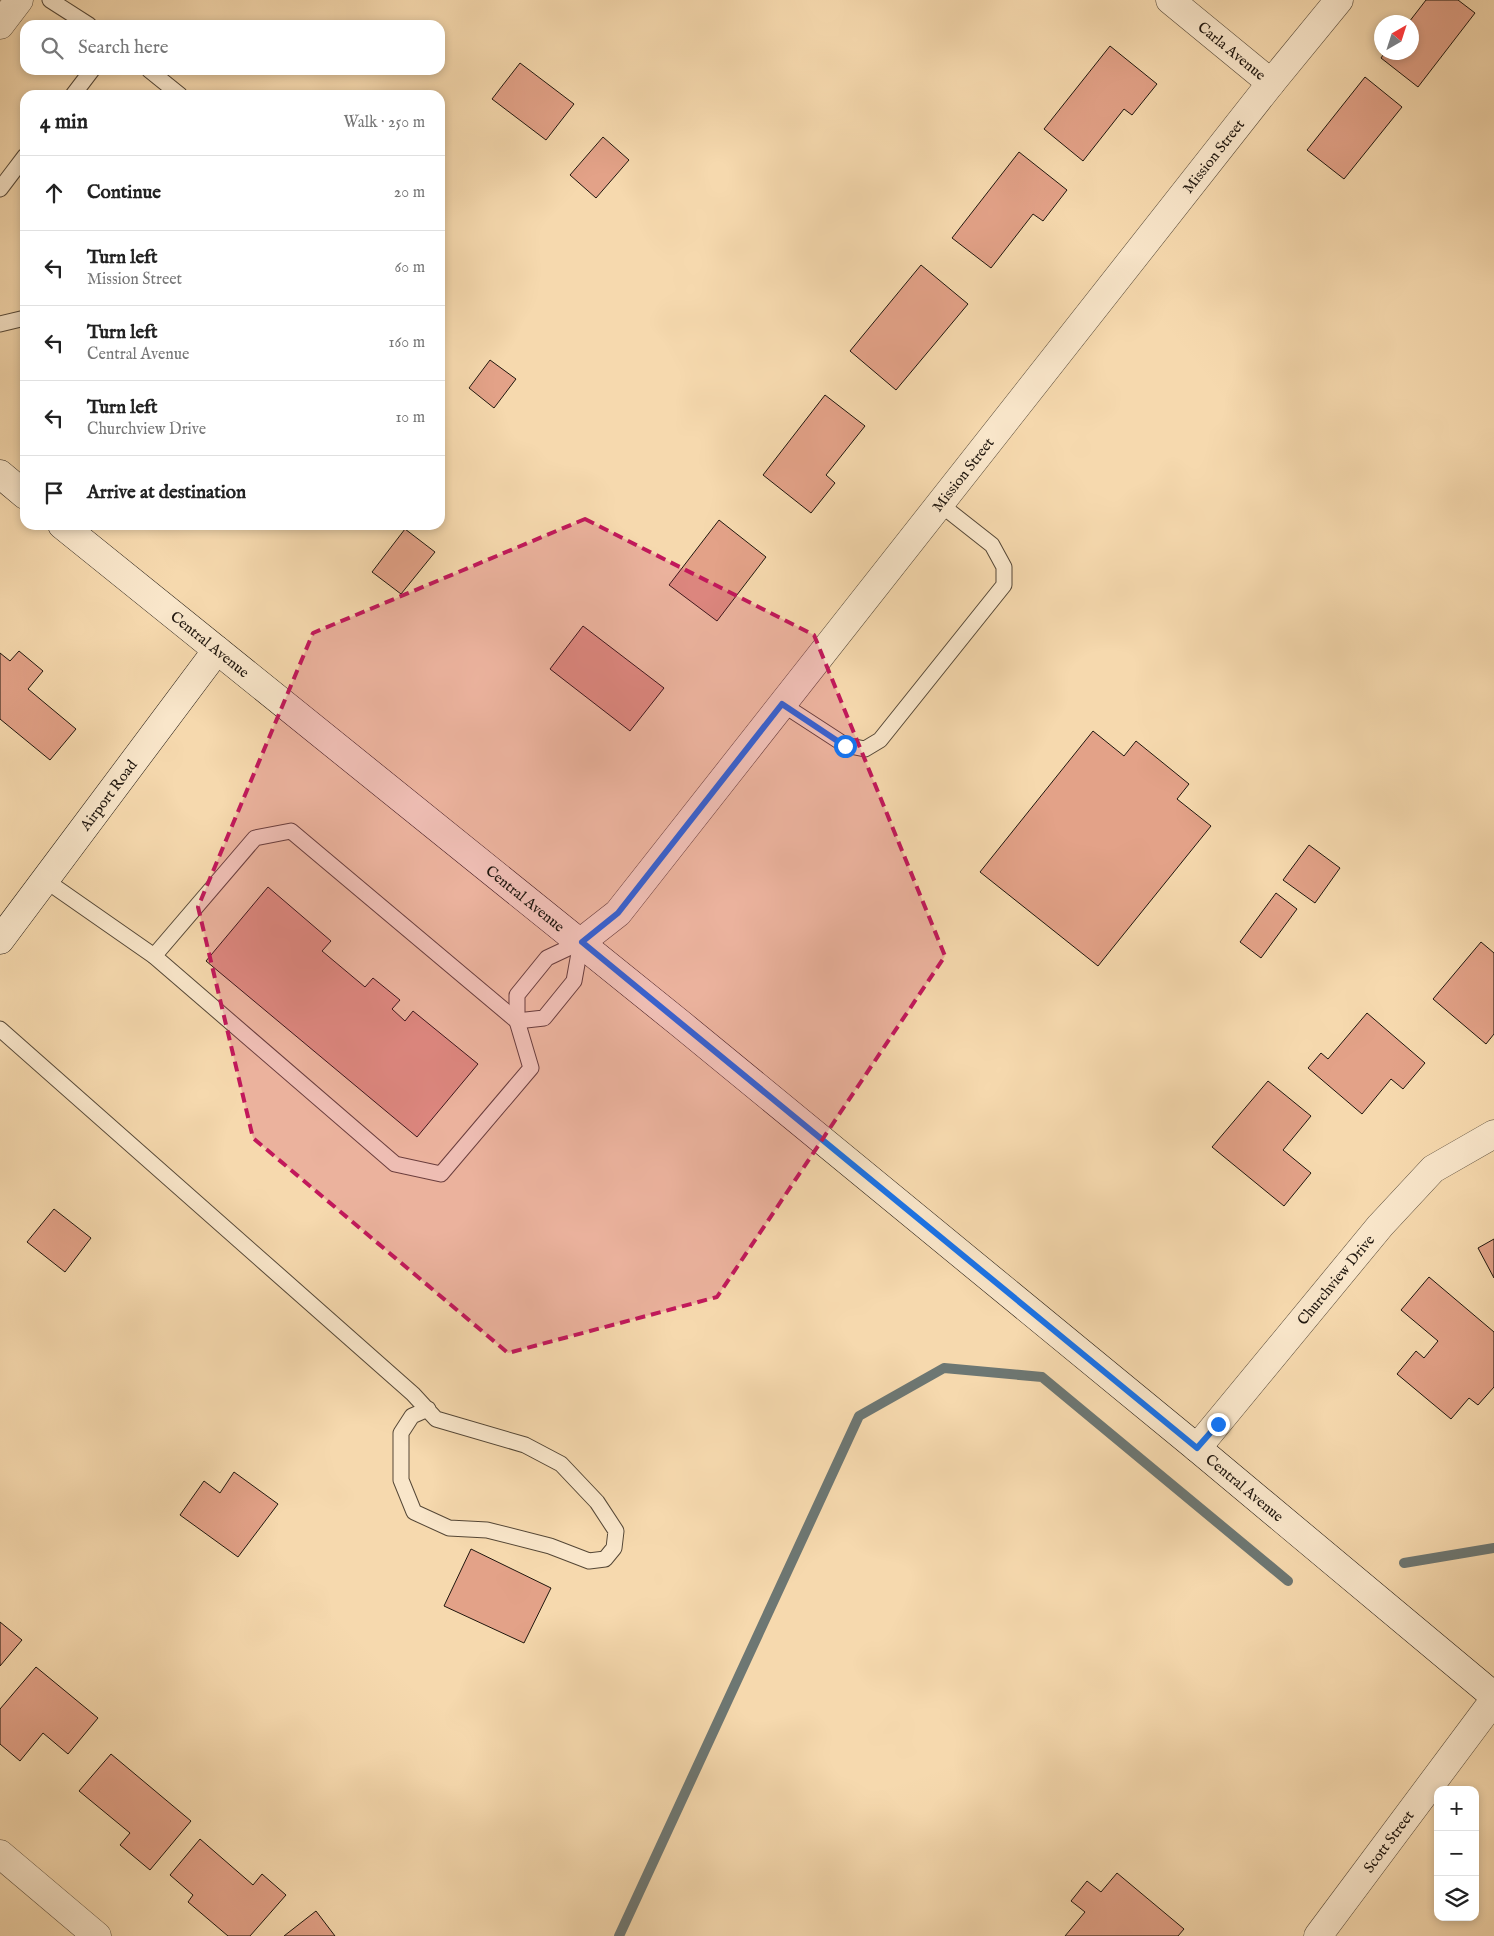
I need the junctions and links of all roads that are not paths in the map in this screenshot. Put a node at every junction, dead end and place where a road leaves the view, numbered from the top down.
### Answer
1 (19, 0) edge
2 (50, 0) edge
3 (1170, 0) edge
4 (1339, 0) edge
5 (81, 20) edge
6 (0, 25) edge
7 (88, 75) edge
8 (155, 75) edge
9 (1271, 83) junction
10 (76, 90) edge
11 (174, 90) edge
12 (20, 163) edge
13 (0, 189) edge
14 (20, 319) edge
15 (0, 324) edge
16 (0, 474) edge
17 (20, 491) edge
18 (940, 504) junction
19 (68, 530) edge
20 (216, 650) junction
21 (782, 704) junction
22 (45, 880) junction
23 (0, 940) edge
24 (582, 942) junction
25 (154, 956) junction
26 (517, 1021) junction
27 (0, 1029) edge
28 (1494, 1134) edge
29 (428, 1409) junction
30 (1197, 1448) junction
31 (1494, 1698) edge
32 (0, 1854) edge
33 (97, 1936) edge
34 (1318, 1936) edge

1 - 6 street
2 - 5 lane
3 - 9 street, Carla Avenue
4 - 9 street, Mission Street
7 - 10 lane
8 - 11 lane
9 - 18 street, Mission Street
12 - 13 lane
14 - 15 lane
16 - 17 street
18 - 21 street, Mission Street
18 - 21 lane
19 - 20 street, Central Avenue
20 - 22 street, Airport Road
20 - 24 street, Central Avenue
21 - 24 street, Mission Street
22 - 23 street, Airport Road
22 - 25 lane
24 - 26 lane
24 - 26 lane
24 - 30 street, Central Avenue
25 - 26 lane
25 - 26 lane
27 - 29 lane
28 - 30 street, Churchview Drive
29 - 29 lane
30 - 31 street, Central Avenue
31 - 34 street, Scott Street
32 - 33 street

